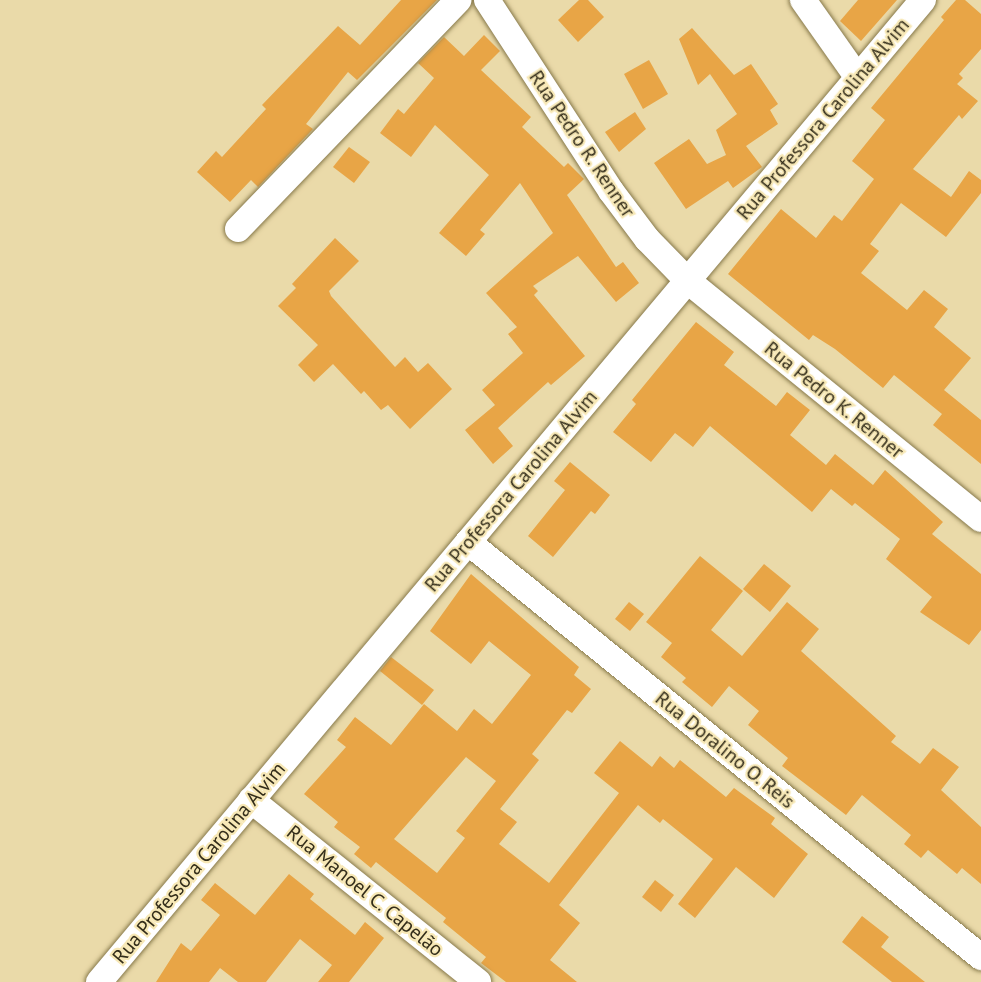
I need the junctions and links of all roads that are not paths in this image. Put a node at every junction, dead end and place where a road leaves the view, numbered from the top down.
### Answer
1 (458, 0) edge
2 (487, 0) edge
3 (803, 0) edge
4 (923, 0) edge
5 (858, 78) junction
6 (238, 229) dead end
7 (688, 280) junction
8 (981, 519) edge
9 (468, 542) junction
10 (251, 800) junction
11 (981, 957) edge
12 (99, 982) edge
13 (478, 982) edge

1 - 6 street
2 - 7 street, Rua Pedro R. Renner
3 - 5 street
4 - 5 street, Rua Professora Carolina Alvim
5 - 7 street, Rua Professora Carolina Alvim
7 - 8 street, Rua Pedro K. Renner
7 - 9 street, Rua Professora Carolina Alvim
9 - 10 street, Rua Professora Carolina Alvim
9 - 11 street, Rua Doralino O. Reis
10 - 12 street, Rua Professora Carolina Alvim
10 - 13 street, Rua Manoel C. Capelão

